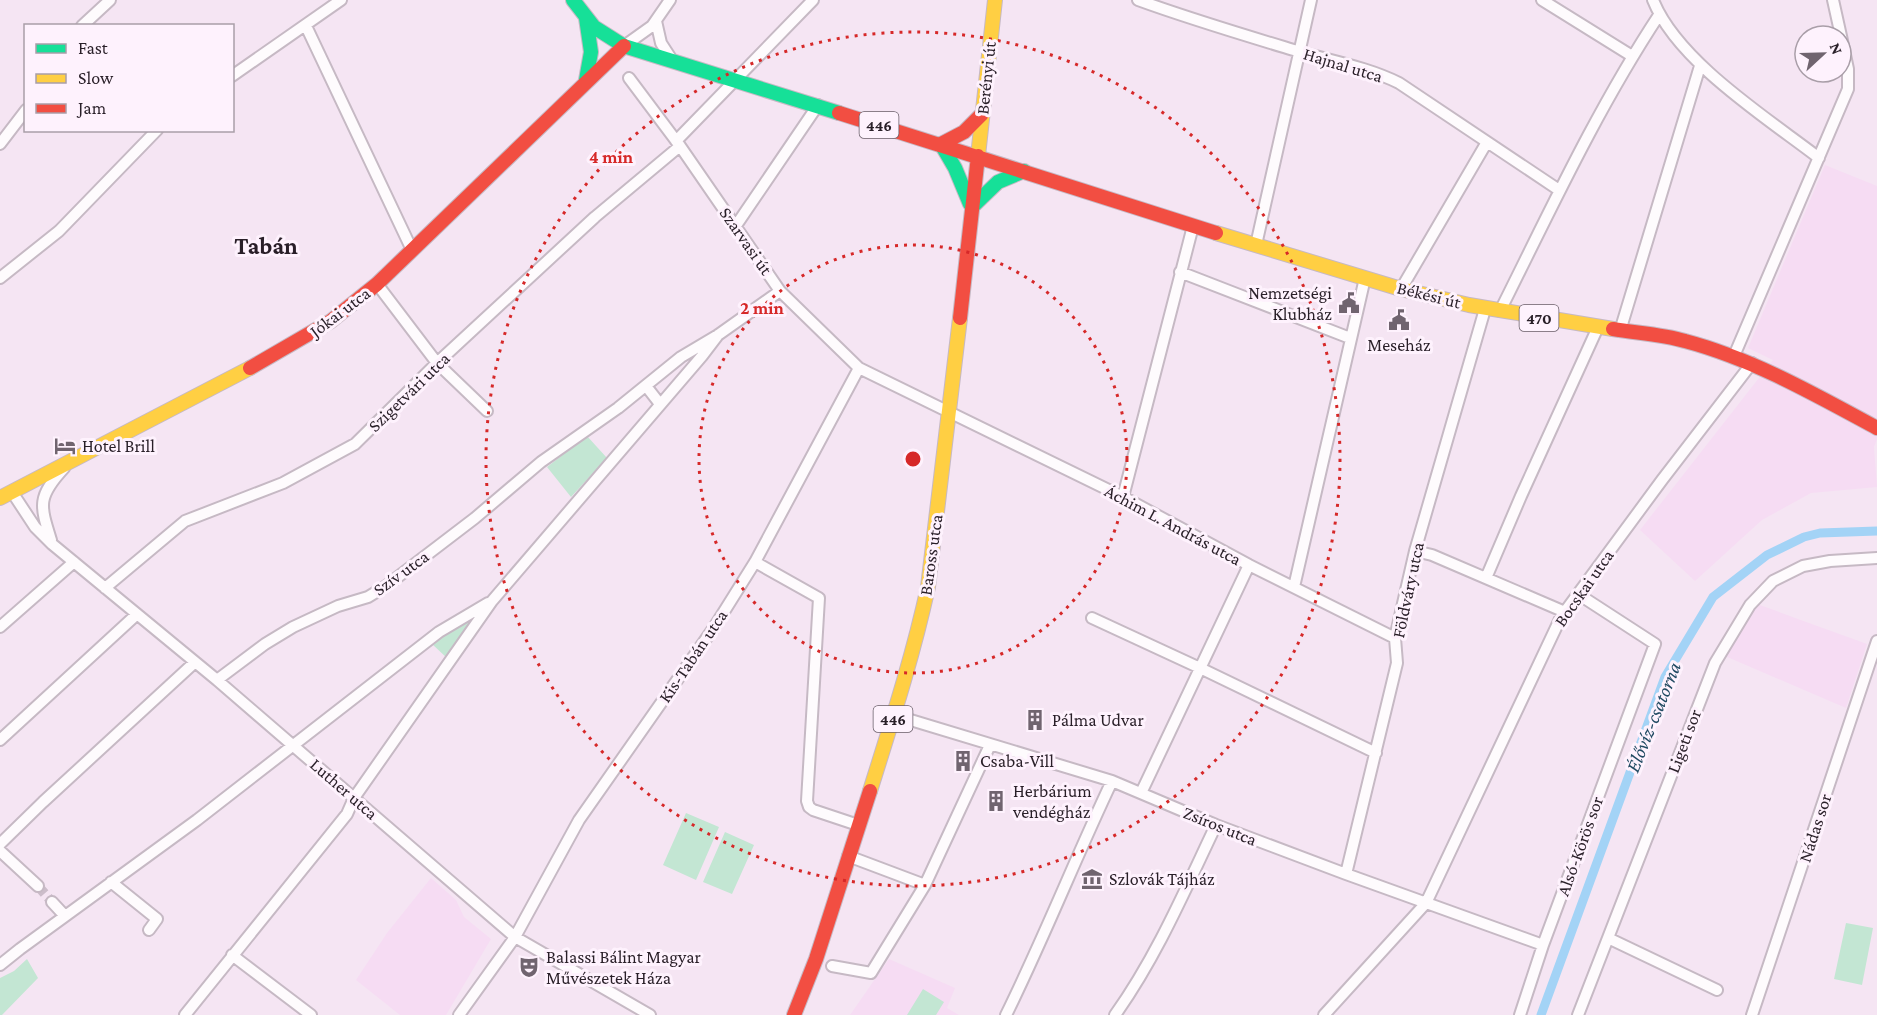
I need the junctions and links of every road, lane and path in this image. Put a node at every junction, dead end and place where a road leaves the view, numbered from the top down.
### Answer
1 (110, 0) edge
2 (341, 0) edge
3 (573, 0) edge
4 (670, 0) edge
5 (813, 0) edge
6 (994, 0) edge
7 (1138, 0) edge
8 (1311, 0) edge
9 (1542, 0) edge
10 (1653, 0) edge
11 (1833, 0) edge
12 (1659, 15) junction
13 (586, 18) junction
14 (656, 21) junction
15 (83, 24) edge
16 (1838, 24) edge
17 (306, 26) junction
18 (624, 46) junction
19 (1300, 51) junction
20 (1632, 56) junction
21 (672, 60) junction
22 (1700, 66) junction
23 (234, 75) edge
24 (629, 78) dead end
25 (586, 80) junction
26 (737, 80) junction
27 (1849, 84) edge
28 (818, 105) junction
29 (24, 113) edge
30 (982, 114) junction
31 (155, 132) edge
32 (1487, 142) junction
33 (678, 143) junction
34 (0, 144) edge
35 (941, 144) junction
36 (978, 156) junction
37 (1819, 158) junction
38 (1024, 171) junction
39 (1559, 190) junction
40 (972, 207) junction
41 (1193, 226) junction
42 (735, 227) junction
43 (1256, 245) junction
44 (412, 250) junction
45 (1180, 272) junction
46 (0, 278) edge
47 (1365, 278) junction
48 (377, 284) junction
49 (1401, 289) junction
50 (780, 291) junction
51 (1485, 309) junction
52 (1500, 311) junction
53 (1598, 327) junction
54 (1620, 331) junction
55 (718, 335) junction
56 (1350, 338) junction
57 (1734, 356) junction
58 (437, 363) junction
59 (1752, 363) junction
60 (859, 368) junction
61 (646, 386) junction
62 (660, 404) junction
63 (487, 411) dead end
64 (950, 413) junction
65 (1877, 428) edge
66 (71, 461) junction
67 (6, 495) edge
68 (1123, 497) junction
69 (52, 543) junction
70 (1415, 551) junction
71 (1877, 558) edge
72 (74, 562) junction
73 (755, 562) junction
74 (1249, 565) junction
75 (1486, 578) junction
76 (1294, 587) junction
77 (105, 588) junction
78 (1578, 594) junction
79 (492, 601) junction
80 (1565, 612) junction
81 (136, 615) junction
82 (1092, 618) dead end
83 (0, 627) edge
84 (1395, 639) junction
85 (1877, 641) edge
86 (194, 663) junction
87 (1200, 668) junction
88 (217, 680) junction
89 (894, 715) junction
90 (1, 738) edge
91 (990, 745) junction
92 (294, 746) junction
93 (1376, 753) junction
94 (1112, 781) junction
95 (1141, 793) junction
96 (354, 798) junction
97 (858, 825) junction
98 (1216, 825) junction
99 (0, 844) edge
100 (0, 851) edge
101 (848, 856) junction
102 (1346, 874) junction
103 (111, 882) junction
104 (925, 885) junction
105 (38, 886) tunnel mouth
106 (52, 902) tunnel mouth
107 (1426, 903) junction
108 (65, 916) junction
109 (149, 930) dead end
110 (515, 937) junction
111 (1608, 938) junction
112 (1544, 945) junction
113 (232, 955) junction
114 (0, 965) edge
115 (832, 966) dead end
116 (1717, 990) dead end
117 (185, 1015) edge
118 (311, 1015) edge
119 (459, 1015) edge
120 (650, 1015) edge
121 (794, 1015) edge
122 (1006, 1015) edge
123 (1115, 1015) edge
124 (1324, 1015) edge
125 (1520, 1015) edge
126 (1578, 1015) edge
127 (1752, 1015) edge

1 - 15 street
2 - 17 street
3 - 13 main road, 446
4 - 14 street
5 - 26 street, Szigetvári utca
6 - 30 main road, Berényi út
7 - 19 street, Hajnal utca
8 - 19 street
9 - 20 street
10 - 12 street
11 - 16 street
12 - 20 street
12 - 22 street
13 - 18 main road, 446
13 - 25 main road
14 - 18 street
14 - 21 street
17 - 23 street
17 - 44 street
18 - 21 main road, 446
18 - 25 main road, Jókai utca
19 - 32 street, Hajnal utca
19 - 43 street
20 - 39 street
21 - 26 main road, 446
22 - 37 street
22 - 54 street
24 - 33 street, Szarvasi út
25 - 44 main road, Jókai utca
26 - 28 main road, 446
26 - 33 street, Szigetvári utca
27 - 37 street
28 - 35 main road, 446
28 - 42 street
29 - 34 street
30 - 35 main road
30 - 36 main road, Berényi út
31 - 46 street
32 - 39 street, Hajnal utca
32 - 49 street
33 - 42 street, Szarvasi út
33 - 58 street, Szigetvári utca
35 - 36 main road, 446
35 - 40 main road, 446
36 - 38 main road, Békési út / 470
36 - 40 main road, Baross utca / 446
37 - 57 street
38 - 40 main road
38 - 41 main road, Békési út / 470
39 - 52 street
40 - 64 main road, Baross utca / 446
41 - 43 main road, Békési út / 470
41 - 45 street
42 - 50 street, Szarvasi út
43 - 47 main road, Békési út / 470
44 - 48 main road, Jókai utca
45 - 56 street
45 - 68 street
47 - 49 main road, Békési út / 470
47 - 56 street
48 - 58 street
48 - 66 main road, Jókai utca
49 - 51 main road, Békési út / 470
50 - 55 street
50 - 60 street, Szarvasi út
51 - 52 main road, Békési út / 470
51 - 70 street, Földváry utca
52 - 53 main road, Békési út / 470
53 - 54 main road, Békési út / 470
53 - 75 street
54 - 57 main road, Békési út / 470
55 - 61 street, Szív utca
55 - 62 street
56 - 76 street
57 - 59 main road, Békési út / 470
58 - 63 street
58 - 77 street, Szigetvári utca
59 - 65 main road, Békési út / 470
59 - 78 street, Bocskai utca
60 - 64 street, Szarvasi út
60 - 73 street, Kis-Tabán utca
61 - 62 street
61 - 88 street, Szív utca
62 - 79 street
64 - 68 street, Áchim L. András utca
64 - 89 main road, Baross utca / 446
66 - 67 main road, Jókai utca
66 - 69 street
67 - 69 street, Luther utca
68 - 74 street, Áchim L. András utca
69 - 72 street, Luther utca
70 - 75 street
70 - 84 street, Földváry utca
71 - 111 street, Ligeti sor
72 - 77 street, Luther utca
72 - 83 street
73 - 97 street
73 - 110 street, Kis-Tabán utca
74 - 76 street, Áchim L. András utca
74 - 87 street
75 - 80 street
76 - 84 street, Áchim L. András utca
77 - 81 street, Luther utca
78 - 80 street, Bocskai utca
78 - 112 street, Alsó-Körös sor
79 - 92 street
79 - 96 street
80 - 107 street, Bocskai utca
81 - 86 street, Luther utca
81 - 90 street
82 - 87 street
84 - 93 street, Földváry utca
85 - 127 street, Nádas sor
86 - 88 street, Luther utca
86 - 99 street
87 - 93 street
87 - 95 street
88 - 92 street, Luther utca
89 - 91 street, Zsíros utca
89 - 97 main road, Baross utca / 446
91 - 94 street, Zsíros utca
91 - 104 street
92 - 96 street, Luther utca
92 - 103 street
93 - 102 street, Földváry utca
94 - 95 street, Zsíros utca
94 - 122 street
95 - 98 street, Zsíros utca
96 - 110 street, Luther utca
96 - 113 street
97 - 101 main road, Baross utca / 446
98 - 102 street, Zsíros utca
98 - 123 street
100 - 105 street
101 - 104 street
101 - 121 main road, Baross utca / 446
102 - 107 street, Zsíros utca
103 - 108 street
103 - 109 street
104 - 115 street
106 - 108 street
107 - 112 street, Zsíros utca
107 - 124 street, Bocskai utca
108 - 114 street
110 - 119 street, Kis-Tabán utca
110 - 120 street, Luther utca
111 - 116 street
111 - 126 street, Ligeti sor
112 - 125 street, Alsó-Körös sor
113 - 117 street
113 - 118 street

